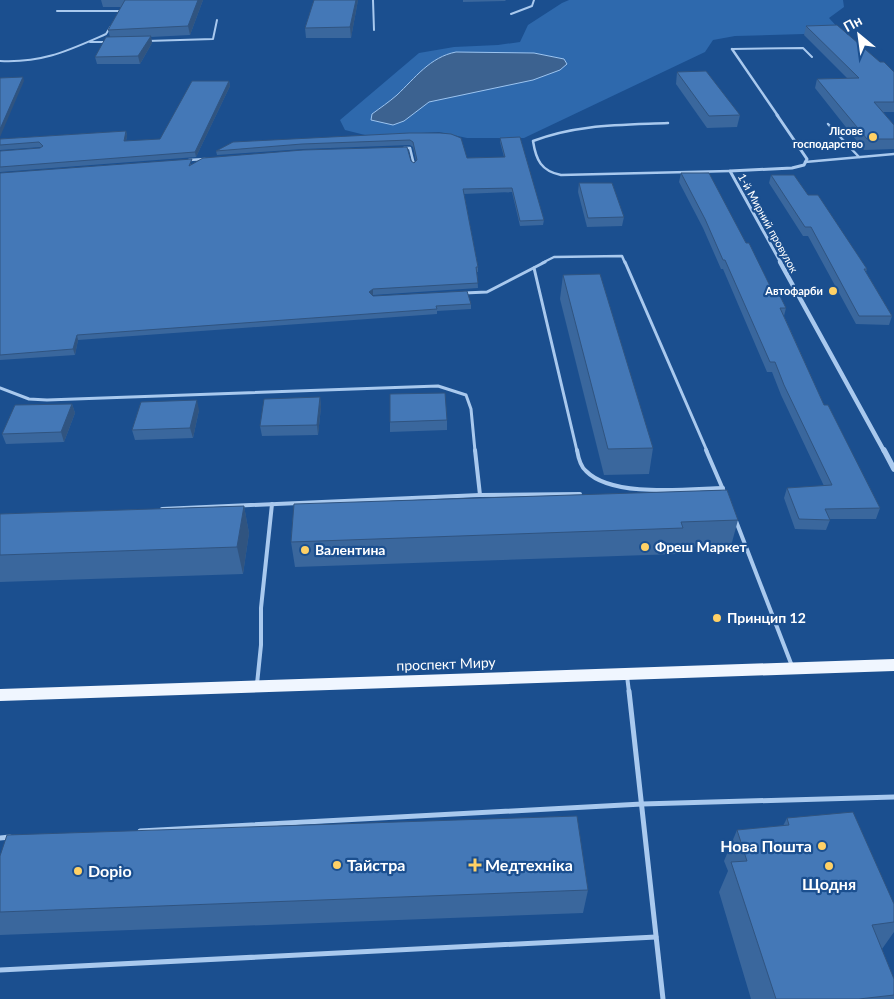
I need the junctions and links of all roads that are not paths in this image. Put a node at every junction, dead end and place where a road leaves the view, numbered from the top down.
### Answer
1 (373, 0) edge
2 (534, 0) edge
3 (57, 11) dead end
4 (511, 14) dead end
5 (217, 20) dead end
6 (374, 30) dead end
7 (146, 41) edge
8 (88, 42) junction
9 (117, 42) edge
10 (732, 49) joint
11 (812, 57) dead end
12 (0, 61) edge
13 (668, 123) dead end
14 (828, 124) dead end
15 (400, 148) edge
16 (894, 154) edge
17 (858, 158) junction
18 (208, 159) edge
19 (189, 160) edge
20 (805, 162) junction
21 (414, 165) edge
22 (730, 171) junction
23 (534, 268) junction
24 (458, 293) edge
25 (0, 388) edge
26 (894, 469) edge
27 (723, 488) junction
28 (580, 494) edge
29 (480, 495) junction
30 (727, 498) edge
31 (272, 504) junction
32 (156, 509) edge
33 (734, 516) edge
34 (894, 665) edge
35 (793, 668) junction
36 (626, 674) junction
37 (257, 686) junction
38 (0, 695) edge
39 (894, 798) edge
40 (642, 804) junction
41 (128, 831) edge
42 (20, 837) edge
43 (0, 838) edge
44 (656, 937) junction
45 (0, 970) edge
46 (663, 999) edge

1 - 6 lane
2 - 4 lane
3 - 8 lane
5 - 7 lane
8 - 9 lane
8 - 12 lane
10 - 11 lane
10 - 20 street
13 - 22 lane
14 - 17 lane
15 - 21 lane
16 - 17 lane
17 - 20 lane
18 - 19 lane
20 - 22 street, 1-й Мирний провулок
22 - 26 street, 1-й Мирний провулок
23 - 24 lane
23 - 27 lane
23 - 27 lane
25 - 29 lane
27 - 30 lane
28 - 29 lane
29 - 31 lane
31 - 32 lane
31 - 37 lane
33 - 35 lane
34 - 35 main road, проспект Миру
35 - 36 main road, проспект Миру
36 - 37 main road, проспект Миру
36 - 40 lane
37 - 38 main road, проспект Миру
39 - 40 lane
40 - 41 lane
40 - 44 lane
42 - 43 lane
44 - 45 lane
44 - 46 lane

